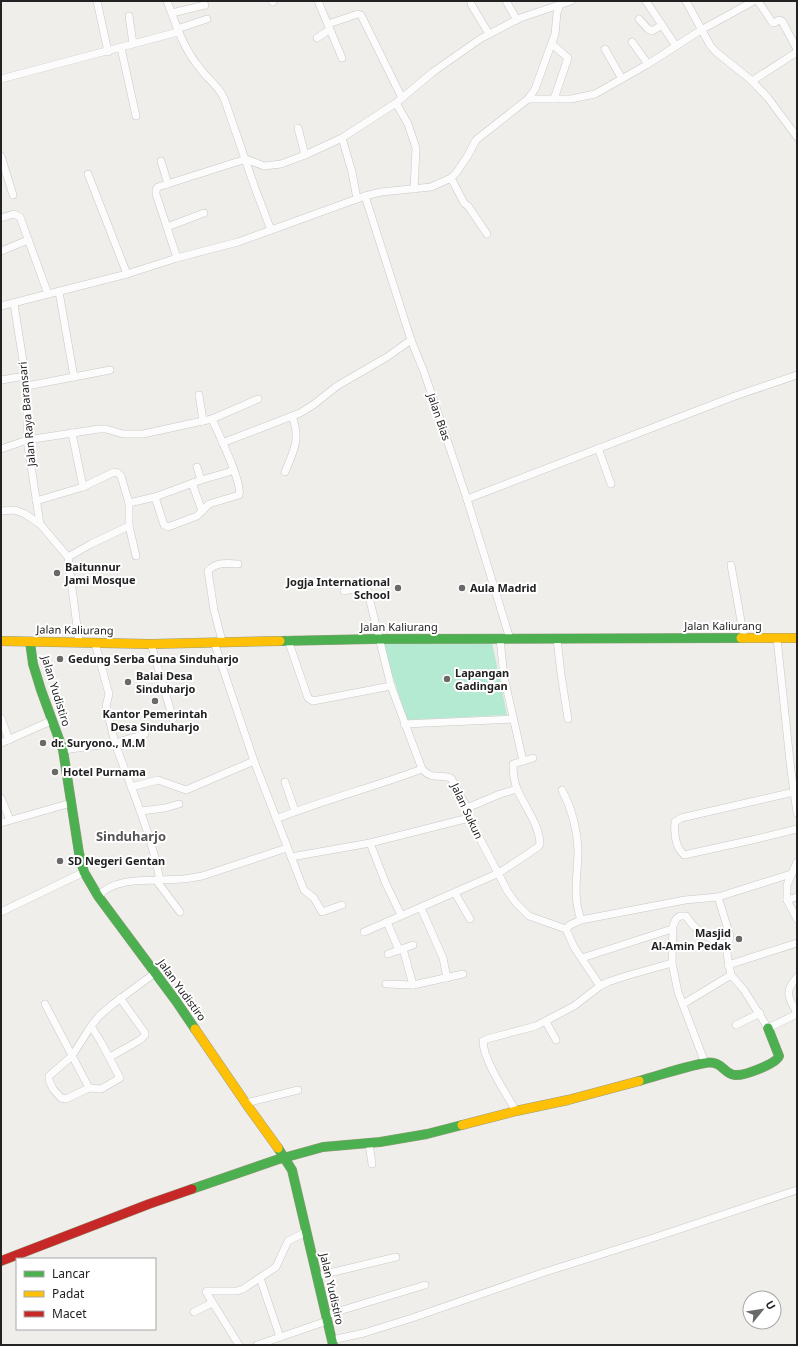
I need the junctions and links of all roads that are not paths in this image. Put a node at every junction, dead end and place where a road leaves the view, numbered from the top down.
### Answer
1 (97, 1) edge
2 (166, 1) edge
3 (318, 1) edge
4 (506, 1) edge
5 (571, 1) edge
6 (646, 1) edge
7 (686, 1) edge
8 (754, 1) edge
9 (758, 1) edge
10 (205, 4) dead end
11 (471, 4) dead end
12 (560, 4) junction
13 (172, 13) junction
14 (129, 16) dead end
15 (207, 19) dead end
16 (639, 19) dead end
17 (517, 20) junction
18 (662, 25) junction
19 (328, 27) junction
20 (178, 30) junction
21 (701, 30) junction
22 (489, 34) junction
23 (317, 38) dead end
24 (632, 42) dead end
25 (133, 44) junction
26 (552, 44) junction
27 (676, 46) junction
28 (120, 48) junction
29 (605, 49) dead end
30 (797, 49) edge
31 (108, 52) junction
32 (797, 52) edge
33 (342, 58) dead end
34 (648, 64) junction
35 (1, 79) edge
36 (622, 79) junction
37 (752, 81) junction
38 (528, 99) junction
39 (554, 99) junction
40 (399, 100) junction
41 (136, 116) dead end
42 (298, 128) dead end
43 (797, 136) edge
44 (342, 138) junction
45 (305, 155) junction
46 (1, 156) edge
47 (246, 159) junction
48 (161, 160) dead end
49 (88, 174) dead end
50 (451, 178) junction
51 (168, 184) junction
52 (414, 189) junction
53 (13, 195) dead end
54 (365, 196) junction
55 (357, 199) junction
56 (204, 213) dead end
57 (1, 218) edge
58 (167, 227) junction
59 (271, 230) junction
60 (487, 234) dead end
61 (28, 240) junction
62 (1, 251) edge
63 (177, 258) junction
64 (127, 274) junction
65 (59, 292) junction
66 (48, 294) junction
67 (14, 304) junction
68 (1, 305) edge
69 (411, 340) junction
70 (110, 370) dead end
71 (797, 375) edge
72 (25, 376) junction
73 (74, 377) junction
74 (1, 380) edge
75 (27, 386) junction
76 (199, 395) dead end
77 (258, 399) dead end
78 (292, 416) junction
79 (212, 419) junction
80 (203, 421) junction
81 (72, 434) junction
82 (27, 440) junction
83 (222, 443) junction
84 (600, 447) junction
85 (1, 449) edge
86 (197, 467) dead end
87 (233, 469) junction
88 (285, 472) dead end
89 (200, 480) junction
90 (192, 483) junction
91 (613, 484) dead end
92 (84, 486) junction
93 (155, 497) junction
94 (467, 499) junction
95 (36, 502) junction
96 (129, 504) junction
97 (1, 511) edge
98 (202, 511) junction
99 (40, 524) junction
100 (129, 526) junction
101 (136, 556) dead end
102 (68, 558) junction
103 (238, 564) dead end
104 (731, 565) dead end
105 (344, 591) dead end
106 (744, 638) junction
107 (777, 638) junction
108 (797, 638) edge
109 (380, 639) junction
110 (500, 639) junction
111 (510, 639) junction
112 (557, 639) junction
113 (288, 640) junction
114 (1, 641) edge
115 (30, 642) junction
116 (79, 642) junction
117 (218, 642) junction
118 (95, 643) junction
119 (151, 644) junction
120 (391, 686) junction
121 (1, 718) edge
122 (173, 719) dead end
123 (513, 719) junction
124 (568, 719) dead end
125 (51, 721) junction
126 (404, 724) junction
127 (145, 734) dead end
128 (9, 740) junction
129 (1, 743) edge
130 (115, 743) junction
131 (63, 750) junction
132 (533, 758) dead end
133 (523, 761) junction
134 (254, 762) junction
135 (422, 769) junction
136 (285, 782) dead end
137 (131, 787) junction
138 (517, 789) junction
139 (562, 790) dead end
140 (794, 792) junction
141 (1, 798) edge
142 (71, 803) junction
143 (179, 804) dead end
144 (467, 808) junction
145 (141, 811) junction
146 (295, 811) junction
147 (797, 812) edge
148 (469, 818) junction
149 (276, 819) junction
150 (10, 820) junction
151 (1, 823) edge
152 (797, 829) edge
153 (370, 843) junction
154 (287, 848) junction
155 (291, 857) junction
156 (797, 862) edge
157 (84, 872) junction
158 (499, 873) junction
159 (791, 874) junction
160 (158, 880) junction
161 (455, 893) junction
162 (98, 896) junction
163 (718, 896) junction
164 (797, 897) edge
165 (787, 900) junction
166 (342, 905) dead end
167 (422, 908) junction
168 (1, 912) edge
169 (180, 912) dead end
170 (401, 915) junction
171 (470, 919) dead end
172 (797, 919) edge
173 (581, 920) junction
174 (387, 922) junction
175 (566, 929) junction
176 (672, 929) junction
177 (364, 932) dead end
178 (797, 943) edge
179 (413, 945) dead end
180 (728, 946) junction
181 (401, 950) junction
182 (388, 954) dead end
183 (582, 958) junction
184 (672, 963) junction
185 (728, 964) junction
186 (155, 973) junction
187 (463, 974) dead end
188 (731, 975) junction
189 (797, 977) edge
190 (447, 978) junction
191 (386, 984) dead end
192 (413, 985) junction
193 (600, 986) junction
194 (120, 998) junction
195 (45, 1004) dead end
196 (683, 1004) junction
197 (760, 1013) junction
198 (797, 1013) edge
199 (546, 1022) junction
200 (91, 1026) junction
201 (736, 1026) dead end
202 (768, 1028) junction
203 (556, 1040) dead end
204 (72, 1056) junction
205 (110, 1057) junction
206 (705, 1063) junction
207 (89, 1088) junction
208 (298, 1090) dead end
209 (246, 1103) junction
210 (516, 1111) junction
211 (369, 1143) junction
212 (285, 1158) junction
213 (372, 1164) dead end
214 (797, 1190) edge
215 (306, 1232) junction
216 (396, 1257) dead end
217 (1, 1261) edge
218 (317, 1276) junction
219 (260, 1278) junction
220 (425, 1285) dead end
221 (212, 1303) junction
222 (194, 1312) dead end
223 (326, 1318) junction
224 (280, 1337) junction
225 (333, 1343) edge
226 (239, 1345) edge
227 (257, 1345) edge

1 - 31 street
2 - 13 street
3 - 19 street
4 - 17 street
5 - 12 street
6 - 18 street
7 - 21 street
8 - 21 street
9 - 30 street
10 - 13 street
11 - 22 street
12 - 17 street
12 - 26 street
13 - 20 street
14 - 25 street
15 - 20 street
16 - 18 street
17 - 22 street
18 - 27 street
19 - 23 street
19 - 33 street
19 - 40 street
20 - 25 street
20 - 47 street
21 - 27 street
21 - 37 street
22 - 40 street
24 - 34 street
25 - 28 street
26 - 38 street
26 - 39 street
27 - 34 street
28 - 31 street
28 - 41 street
29 - 36 street
31 - 35 street
32 - 37 street
34 - 36 street
36 - 39 street
37 - 43 street
38 - 39 street
38 - 50 street
40 - 44 street
40 - 52 street
42 - 45 street
44 - 45 street
44 - 55 street
45 - 47 street
46 - 53 street
47 - 51 street
47 - 59 street
48 - 51 street
49 - 64 street
50 - 52 street
50 - 60 street
51 - 58 street
52 - 54 street
54 - 55 street
54 - 69 street, Jalan Bias
55 - 59 street
56 - 58 street
57 - 61 street
58 - 63 street
59 - 63 street
61 - 62 street
61 - 66 street
63 - 64 street
64 - 65 street
65 - 66 street
65 - 73 street
66 - 67 street
67 - 68 street
67 - 72 street, Jalan Raya Baransari
69 - 78 street
69 - 94 street, Jalan Bias
70 - 73 street
71 - 84 street
72 - 74 street
72 - 75 street, Jalan Raya Baransari
73 - 75 street
75 - 82 street, Jalan Raya Baransari
76 - 80 street
77 - 79 street
78 - 83 street
78 - 88 street
79 - 80 street
79 - 83 street
80 - 81 street
81 - 82 street
81 - 92 street
82 - 85 street
82 - 95 street, Jalan Raya Baransari
83 - 87 street
84 - 91 street
84 - 94 street
86 - 89 street
87 - 89 street
87 - 98 street
89 - 90 street
90 - 93 street
90 - 98 street
92 - 95 street
92 - 96 street
93 - 96 street
93 - 98 street
94 - 111 street, Jalan Bias
95 - 99 street, Jalan Raya Baransari
96 - 100 street
97 - 99 street
99 - 102 street
100 - 101 street
100 - 102 street
102 - 116 street
103 - 117 street
104 - 106 street
105 - 109 street
106 - 107 street, Jalan Kaliurang
106 - 112 street, Jalan Kaliurang
107 - 108 street, Jalan Kaliurang
107 - 140 street
109 - 110 street, Jalan Kaliurang
109 - 113 street, Jalan Kaliurang
109 - 120 street
110 - 111 street, Jalan Kaliurang
110 - 123 street
111 - 112 street, Jalan Kaliurang
112 - 124 street
113 - 117 street, Jalan Kaliurang
113 - 120 street
114 - 115 street, Jalan Kaliurang
115 - 116 street, Jalan Kaliurang
115 - 125 street, Jalan Yudistiro
116 - 118 street, Jalan Kaliurang
117 - 119 street, Jalan Kaliurang
117 - 134 street
118 - 119 street, Jalan Kaliurang
118 - 130 street
119 - 122 street
120 - 126 street
121 - 128 street
123 - 126 street
123 - 133 street
125 - 128 street
125 - 131 street, Jalan Yudistiro
126 - 135 street
127 - 130 street
128 - 129 street
130 - 131 street
130 - 137 street
131 - 142 street, Jalan Yudistiro
132 - 133 street
133 - 138 street
134 - 137 street
134 - 149 street
135 - 144 street, Jalan Sukun
135 - 146 street
136 - 146 street
137 - 145 street
138 - 144 street
138 - 158 street
139 - 173 street
140 - 147 street
140 - 152 street
141 - 150 street
142 - 150 street
142 - 157 street, Jalan Yudistiro
143 - 145 street
144 - 148 street, Jalan Sukun
145 - 160 street
146 - 149 street
148 - 153 street
148 - 158 street, Jalan Sukun
149 - 154 street
150 - 151 street
153 - 155 street
153 - 170 street
154 - 155 street
154 - 160 street
155 - 166 street
156 - 159 street
157 - 162 street, Jalan Yudistiro
157 - 168 street
158 - 161 street
158 - 175 street, Jalan Sukun
159 - 163 street
159 - 165 street
160 - 162 street
160 - 169 street
161 - 167 street
161 - 171 street
162 - 186 street, Jalan Yudistiro
163 - 173 street
163 - 180 street
164 - 165 street
165 - 172 street
167 - 170 street
167 - 190 street
170 - 174 street
173 - 175 street
174 - 177 street
174 - 181 street
175 - 183 street
176 - 180 street
176 - 183 street
176 - 184 street
178 - 185 street
179 - 181 street
180 - 185 street
181 - 182 street
181 - 192 street
183 - 193 street
184 - 193 street
184 - 196 street
185 - 188 street
186 - 194 street
186 - 209 street, Jalan Yudistiro
187 - 190 street
188 - 196 street
188 - 197 street
189 - 198 street
190 - 192 street
191 - 192 street
193 - 199 street
194 - 200 street
194 - 205 street
195 - 204 street
196 - 206 street
197 - 201 street
197 - 202 street
198 - 202 street
199 - 203 street
199 - 210 street
200 - 204 street
200 - 205 street
202 - 206 street
204 - 207 street
204 - 207 street
205 - 207 street
206 - 210 street
208 - 209 street
209 - 212 street, Jalan Yudistiro
210 - 211 street
211 - 212 street
211 - 213 street
212 - 215 street, Jalan Yudistiro
212 - 217 street
214 - 225 street
215 - 218 street, Jalan Yudistiro
215 - 219 street
216 - 218 street
218 - 223 street, Jalan Yudistiro
219 - 221 street
219 - 224 street
220 - 223 street
221 - 222 street
221 - 226 street
223 - 224 street
223 - 225 street, Jalan Yudistiro
224 - 227 street

